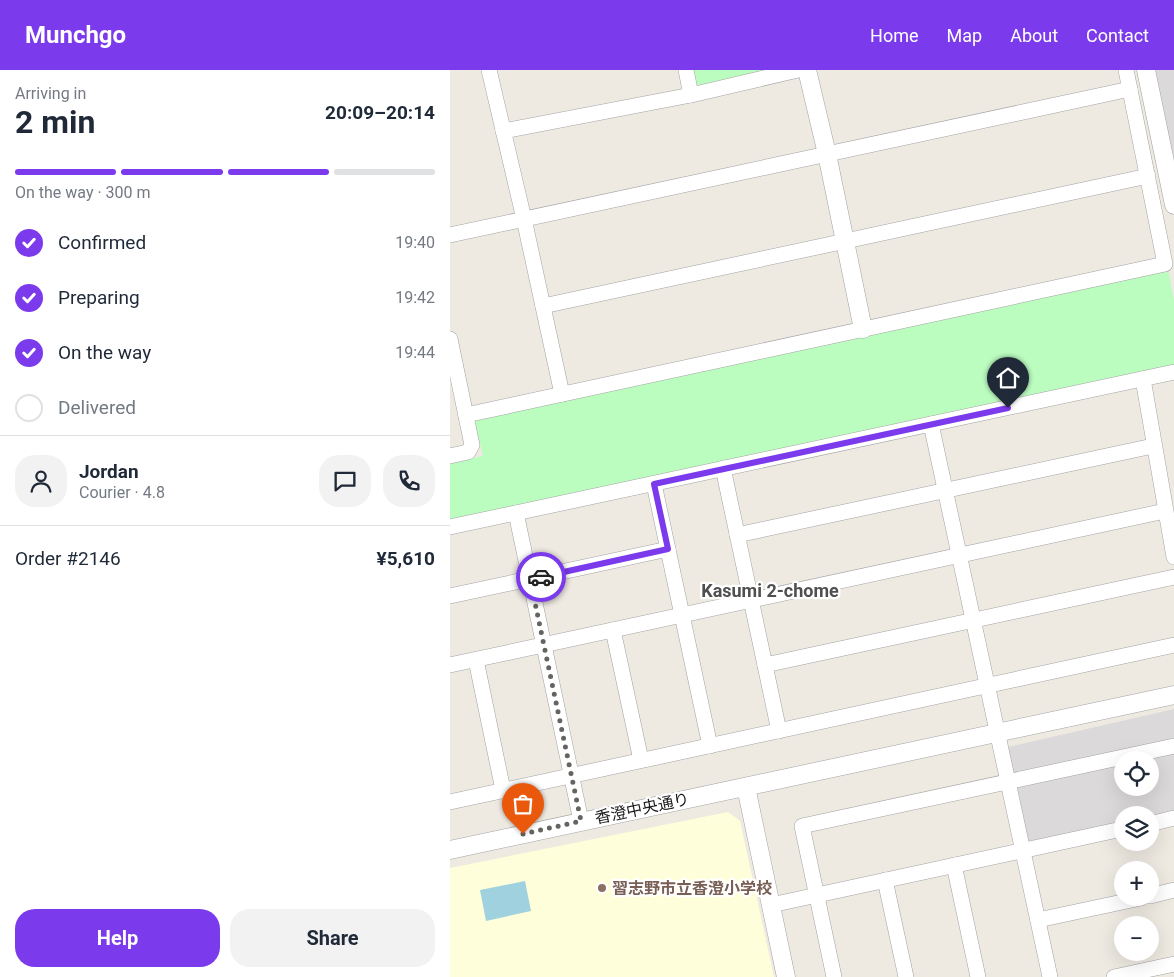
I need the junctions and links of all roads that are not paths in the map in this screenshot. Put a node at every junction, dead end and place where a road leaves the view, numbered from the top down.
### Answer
1 (489, 70) edge
2 (686, 70) edge
3 (798, 70) edge
4 (807, 70) edge
5 (1126, 70) edge
6 (1146, 70) edge
7 (1130, 90) junction
8 (691, 95) junction
9 (503, 131) junction
10 (828, 154) junction
11 (1148, 176) junction
12 (1174, 205) edge
13 (524, 219) junction
14 (450, 235) edge
15 (846, 240) junction
16 (543, 306) junction
17 (863, 329) junction
18 (450, 339) edge
19 (1174, 372) edge
20 (1143, 379) junction
21 (562, 394) junction
22 (466, 415) junction
23 (931, 424) junction
24 (1153, 446) junction
25 (450, 456) edge
26 (723, 468) junction
27 (654, 484) junction
28 (946, 490) junction
29 (1165, 511) junction
30 (516, 513) junction
31 (450, 528) edge
32 (737, 535) junction
33 (668, 549) junction
34 (960, 555) junction
35 (1174, 556) edge
36 (1174, 577) edge
37 (530, 579) junction
38 (450, 596) edge
39 (751, 600) junction
40 (682, 615) junction
41 (974, 621) junction
42 (613, 630) junction
43 (544, 645) junction
44 (1174, 645) edge
45 (476, 660) junction
46 (450, 665) edge
47 (765, 665) junction
48 (987, 685) junction
49 (1174, 695) edge
50 (779, 731) junction
51 (997, 734) junction
52 (710, 746) junction
53 (1174, 746) edge
54 (641, 760) junction
55 (572, 775) junction
56 (1008, 781) junction
57 (746, 787) junction
58 (503, 790) junction
59 (450, 802) edge
60 (1174, 818) edge
61 (581, 821) junction
62 (1159, 822) edge
63 (1114, 832) edge
64 (450, 850) edge
65 (1023, 851) junction
66 (954, 865) junction
67 (885, 880) junction
68 (1174, 890) edge
69 (1159, 894) edge
70 (817, 895) junction
71 (1114, 904) edge
72 (771, 906) junction
73 (1038, 920) junction
74 (1174, 964) edge
75 (786, 977) edge
76 (834, 977) edge
77 (906, 977) edge
78 (978, 977) edge
79 (1050, 977) edge
80 (1114, 977) edge

1 - 9 street
2 - 8 street
3 - 8 street
4 - 10 street
5 - 7 street
6 - 12 street
7 - 10 street
7 - 11 street
8 - 9 street
9 - 13 street
10 - 13 street
10 - 15 street
11 - 15 street
11 - 17 street
13 - 14 street
13 - 16 street
15 - 16 street
15 - 17 street
16 - 21 street
17 - 21 street
18 - 22 street
19 - 20 street
20 - 23 street
20 - 24 street
21 - 22 street
22 - 25 street
23 - 26 street
23 - 28 street
24 - 28 street
24 - 29 street
26 - 27 street
26 - 32 street
27 - 30 street
27 - 33 street
28 - 32 street
28 - 34 street
29 - 34 street
29 - 35 street
30 - 31 street
30 - 37 street
32 - 39 street
33 - 37 street
33 - 40 street
34 - 39 street
34 - 41 street
36 - 41 street
37 - 38 street
37 - 43 street
39 - 40 street
39 - 47 street
40 - 42 street
40 - 52 street
41 - 47 street
41 - 48 street
42 - 43 street
42 - 54 street
43 - 45 street
43 - 55 street
44 - 48 street
45 - 46 street
45 - 58 street
47 - 50 street
48 - 50 street
48 - 51 street
49 - 51 street, 香澄中央通り
50 - 52 street
51 - 56 street
51 - 57 street, 香澄中央通り
52 - 54 street
53 - 56 street
54 - 55 street
55 - 58 street
55 - 61 street
56 - 65 street
56 - 70 street
57 - 61 street, 香澄中央通り
57 - 72 street
58 - 59 street
60 - 62 street
61 - 64 street, 香澄中央通り
63 - 65 street
65 - 66 street
65 - 73 street
66 - 67 street
66 - 78 street
67 - 70 street
67 - 77 street
68 - 69 street
70 - 72 street
70 - 76 street
71 - 73 street
72 - 75 street
73 - 79 street
74 - 80 street

